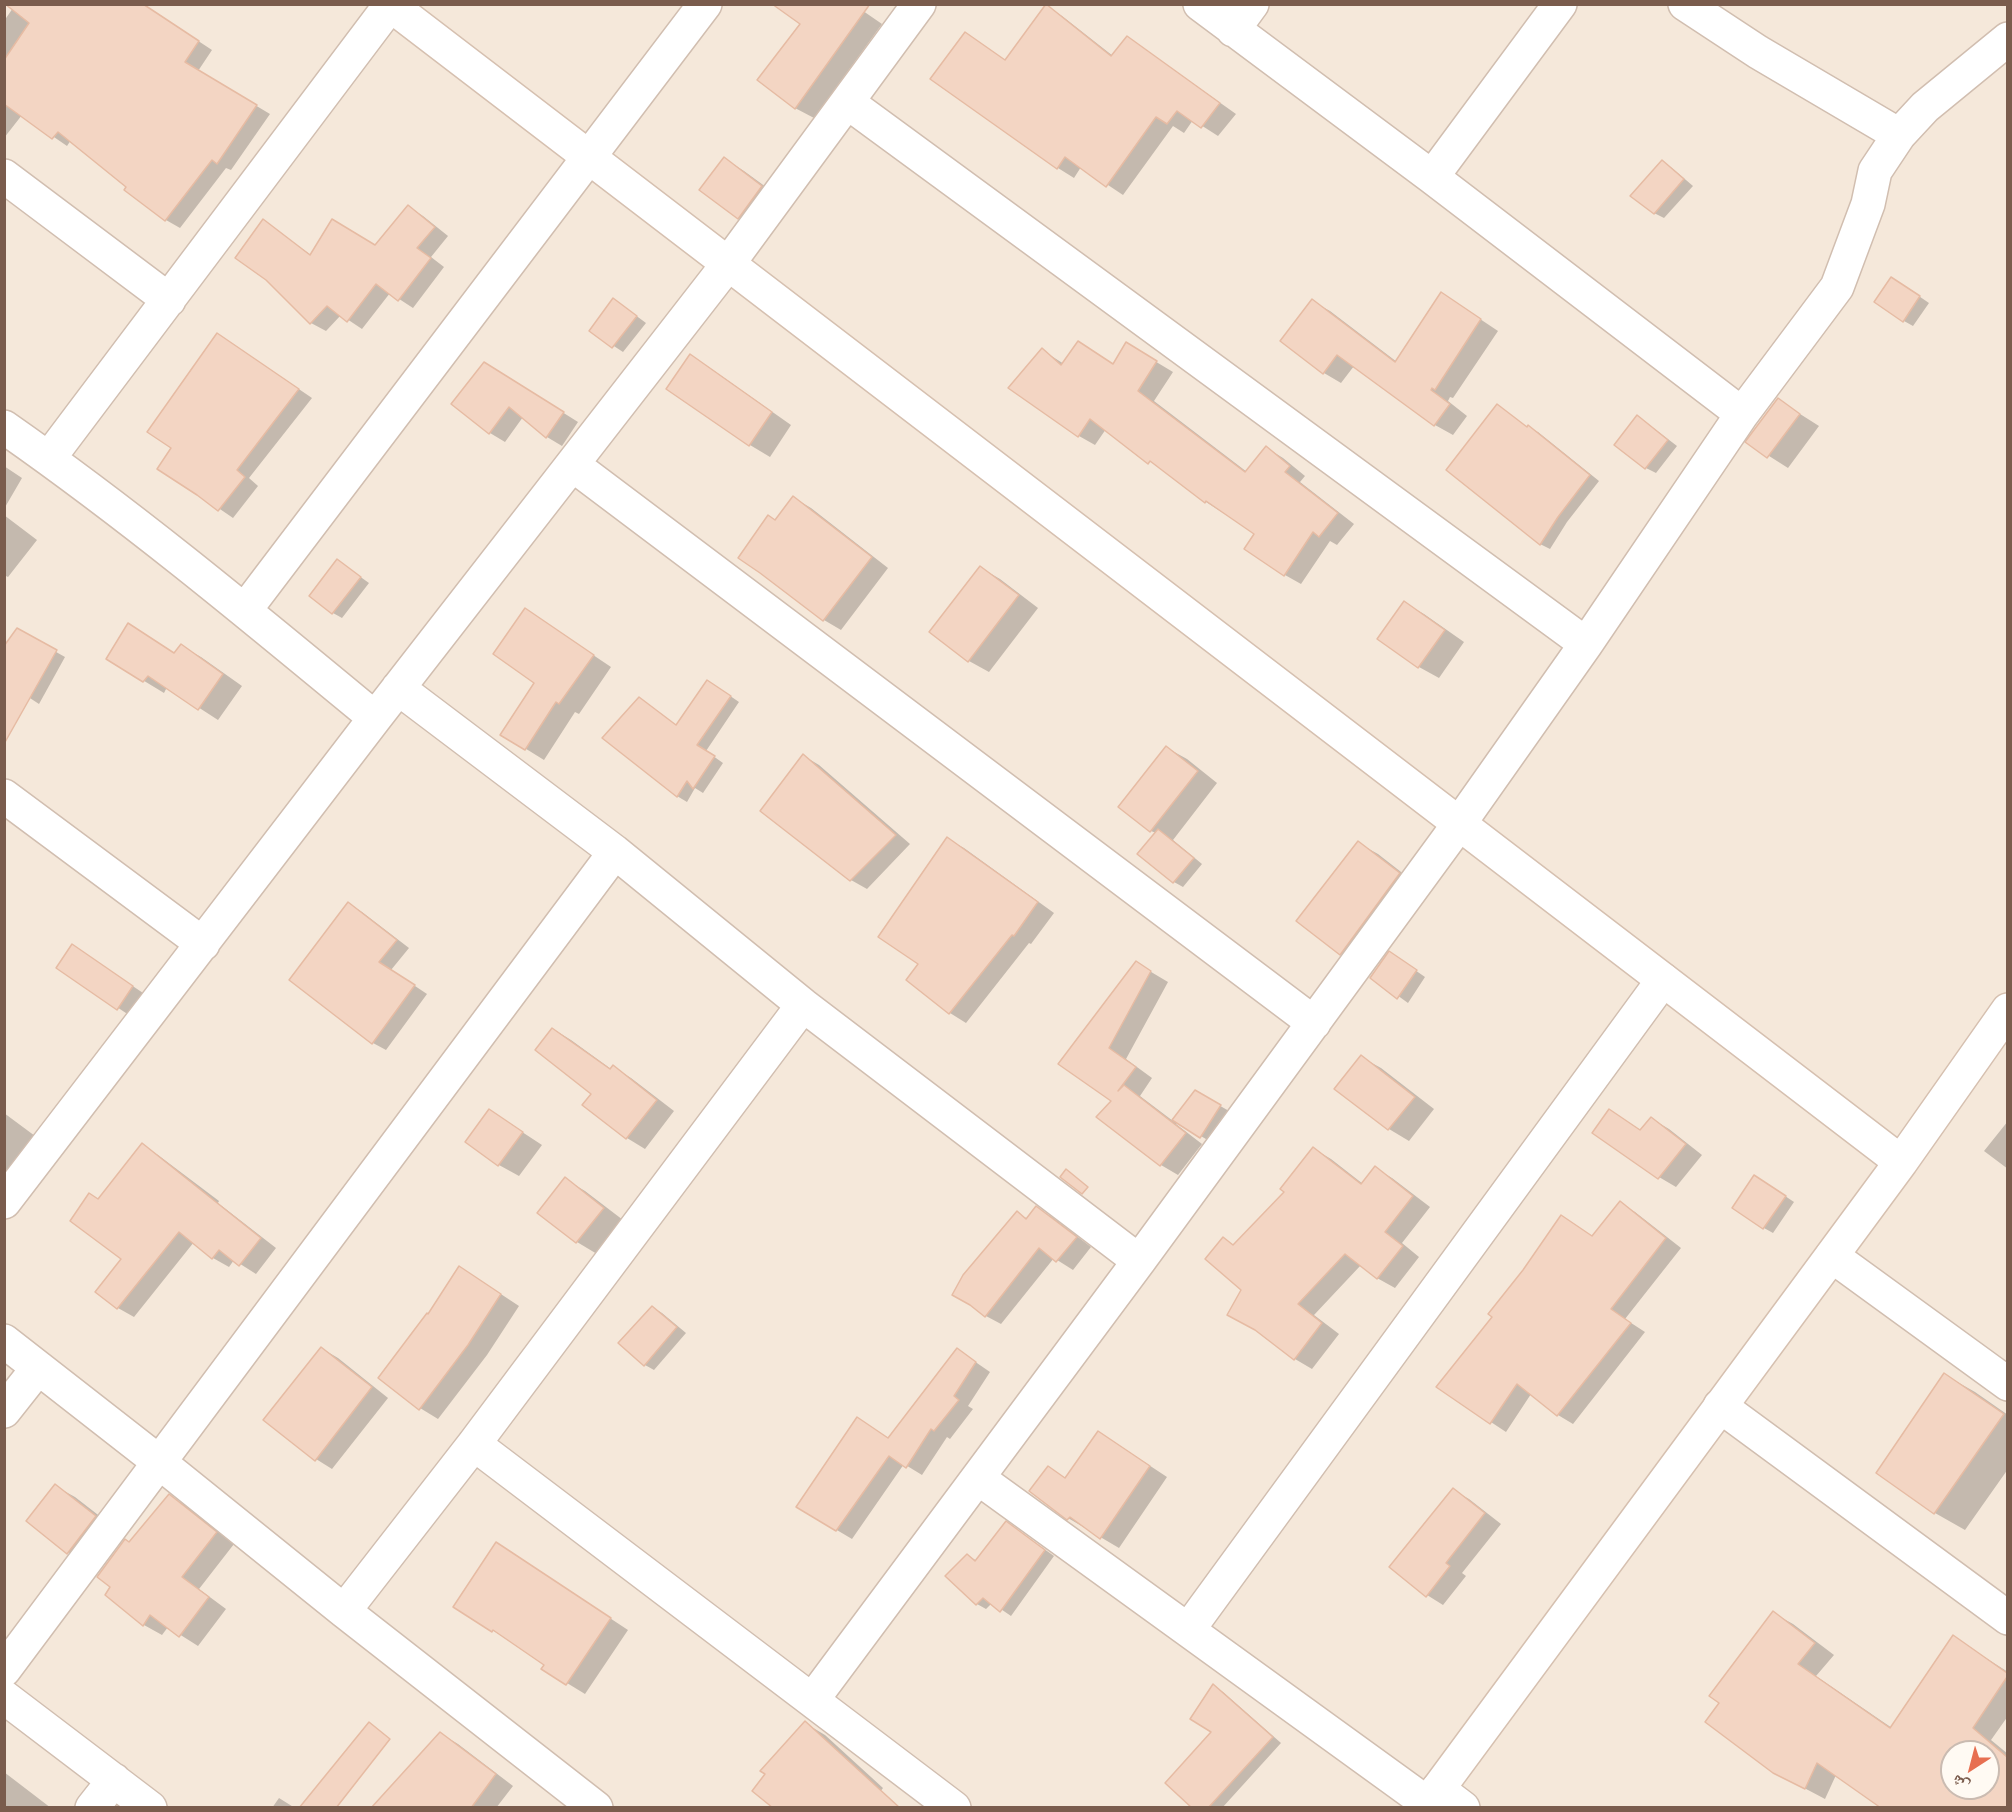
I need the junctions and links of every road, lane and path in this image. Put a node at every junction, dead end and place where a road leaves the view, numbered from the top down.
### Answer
1 (705, 4) edge
2 (918, 4) edge
3 (1200, 4) edge
4 (1560, 4) edge
5 (1685, 4) edge
6 (390, 5) edge
7 (1243, 17) edge
8 (2007, 39) edge
9 (847, 102) junction
10 (1899, 135) junction
11 (589, 157) junction
12 (4, 176) edge
13 (1432, 177) junction
14 (728, 264) junction
15 (169, 300) junction
16 (1742, 414) junction
17 (4, 427) edge
18 (49, 458) junction
19 (573, 465) junction
20 (245, 610) junction
21 (1586, 644) junction
22 (399, 688) junction
23 (375, 718) junction
24 (4, 796) edge
25 (1460, 824) junction
26 (615, 852) junction
27 (204, 944) junction
28 (1663, 980) junction
29 (803, 1005) junction
30 (2005, 1019) edge
31 (1314, 1023) junction
32 (1901, 1162) junction
33 (4, 1202) edge
34 (1832, 1256) junction
35 (1139, 1261) junction
36 (4, 1341) edge
37 (38, 1368) junction
38 (2007, 1384) edge
39 (1720, 1407) junction
40 (4, 1412) edge
41 (474, 1444) junction
42 (159, 1462) junction
43 (978, 1478) junction
44 (344, 1611) junction
45 (2007, 1618) edge
46 (1188, 1630) junction
47 (4, 1670) edge
48 (4, 1697) edge
49 (813, 1699) junction
50 (114, 1780) junction
51 (1438, 1802) edge
52 (92, 1808) edge
53 (150, 1808) edge
54 (596, 1808) edge
55 (954, 1808) edge

1 - 11 street
2 - 9 street
3 - 7 street
4 - 13 street
5 - 10 street
6 - 11 street
6 - 15 street
7 - 13 street
8 - 10 street
9 - 14 street
9 - 21 street
10 - 16 street
11 - 14 street
11 - 20 street
12 - 15 street
13 - 16 street
14 - 19 street
14 - 25 street
15 - 18 street
16 - 21 street
17 - 18 street
18 - 20 street
19 - 22 street
19 - 31 street
20 - 23 street
21 - 25 street
22 - 23 street
22 - 26 street
23 - 27 street
24 - 27 street
25 - 28 street
25 - 31 street
26 - 29 street
26 - 42 street
27 - 33 street
28 - 32 street
28 - 46 street
29 - 35 street
29 - 41 street
30 - 32 street
31 - 35 street
32 - 34 street
34 - 38 street
34 - 39 street
35 - 43 street
36 - 37 street
37 - 40 street
37 - 42 street
39 - 45 street
39 - 51 street
41 - 44 street
41 - 49 street
42 - 44 street
42 - 47 street
43 - 46 street
43 - 49 street
44 - 54 street
46 - 51 street
48 - 50 street
49 - 55 street
50 - 52 street
50 - 53 street

